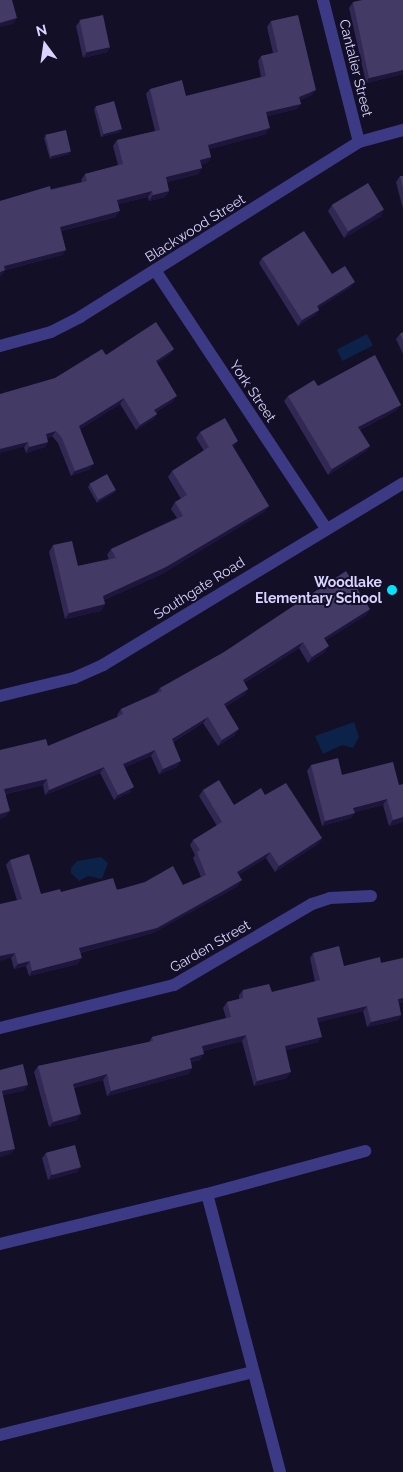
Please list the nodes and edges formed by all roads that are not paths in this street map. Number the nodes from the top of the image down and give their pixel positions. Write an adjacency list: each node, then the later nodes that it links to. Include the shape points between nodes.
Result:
1 (323, 0): 3 (street, Cantalier Street)
2 (403, 130): 3 (street, Blackwood Street)
3 (359, 142): 4 (street, Blackwood Street)
4 (155, 270): 5 (street, Blackwood Street, via 51,332); 7 (street, York Street)
5 (0, 346)
6 (403, 483): 7 (street, Southgate Road)
7 (326, 528): 8 (street, Southgate Road, via 103,665 74,678)
8 (0, 696)
9 (371, 896): 10 (street, Garden Street, via 330,898 312,904 174,985)
10 (0, 1028)
11 (366, 1151): 12 (street)
12 (207, 1194): 13 (street); 14 (street)
13 (0, 1244)
14 (253, 1372): 15 (street); 16 (street)
15 (0, 1435)
16 (280, 1472)

